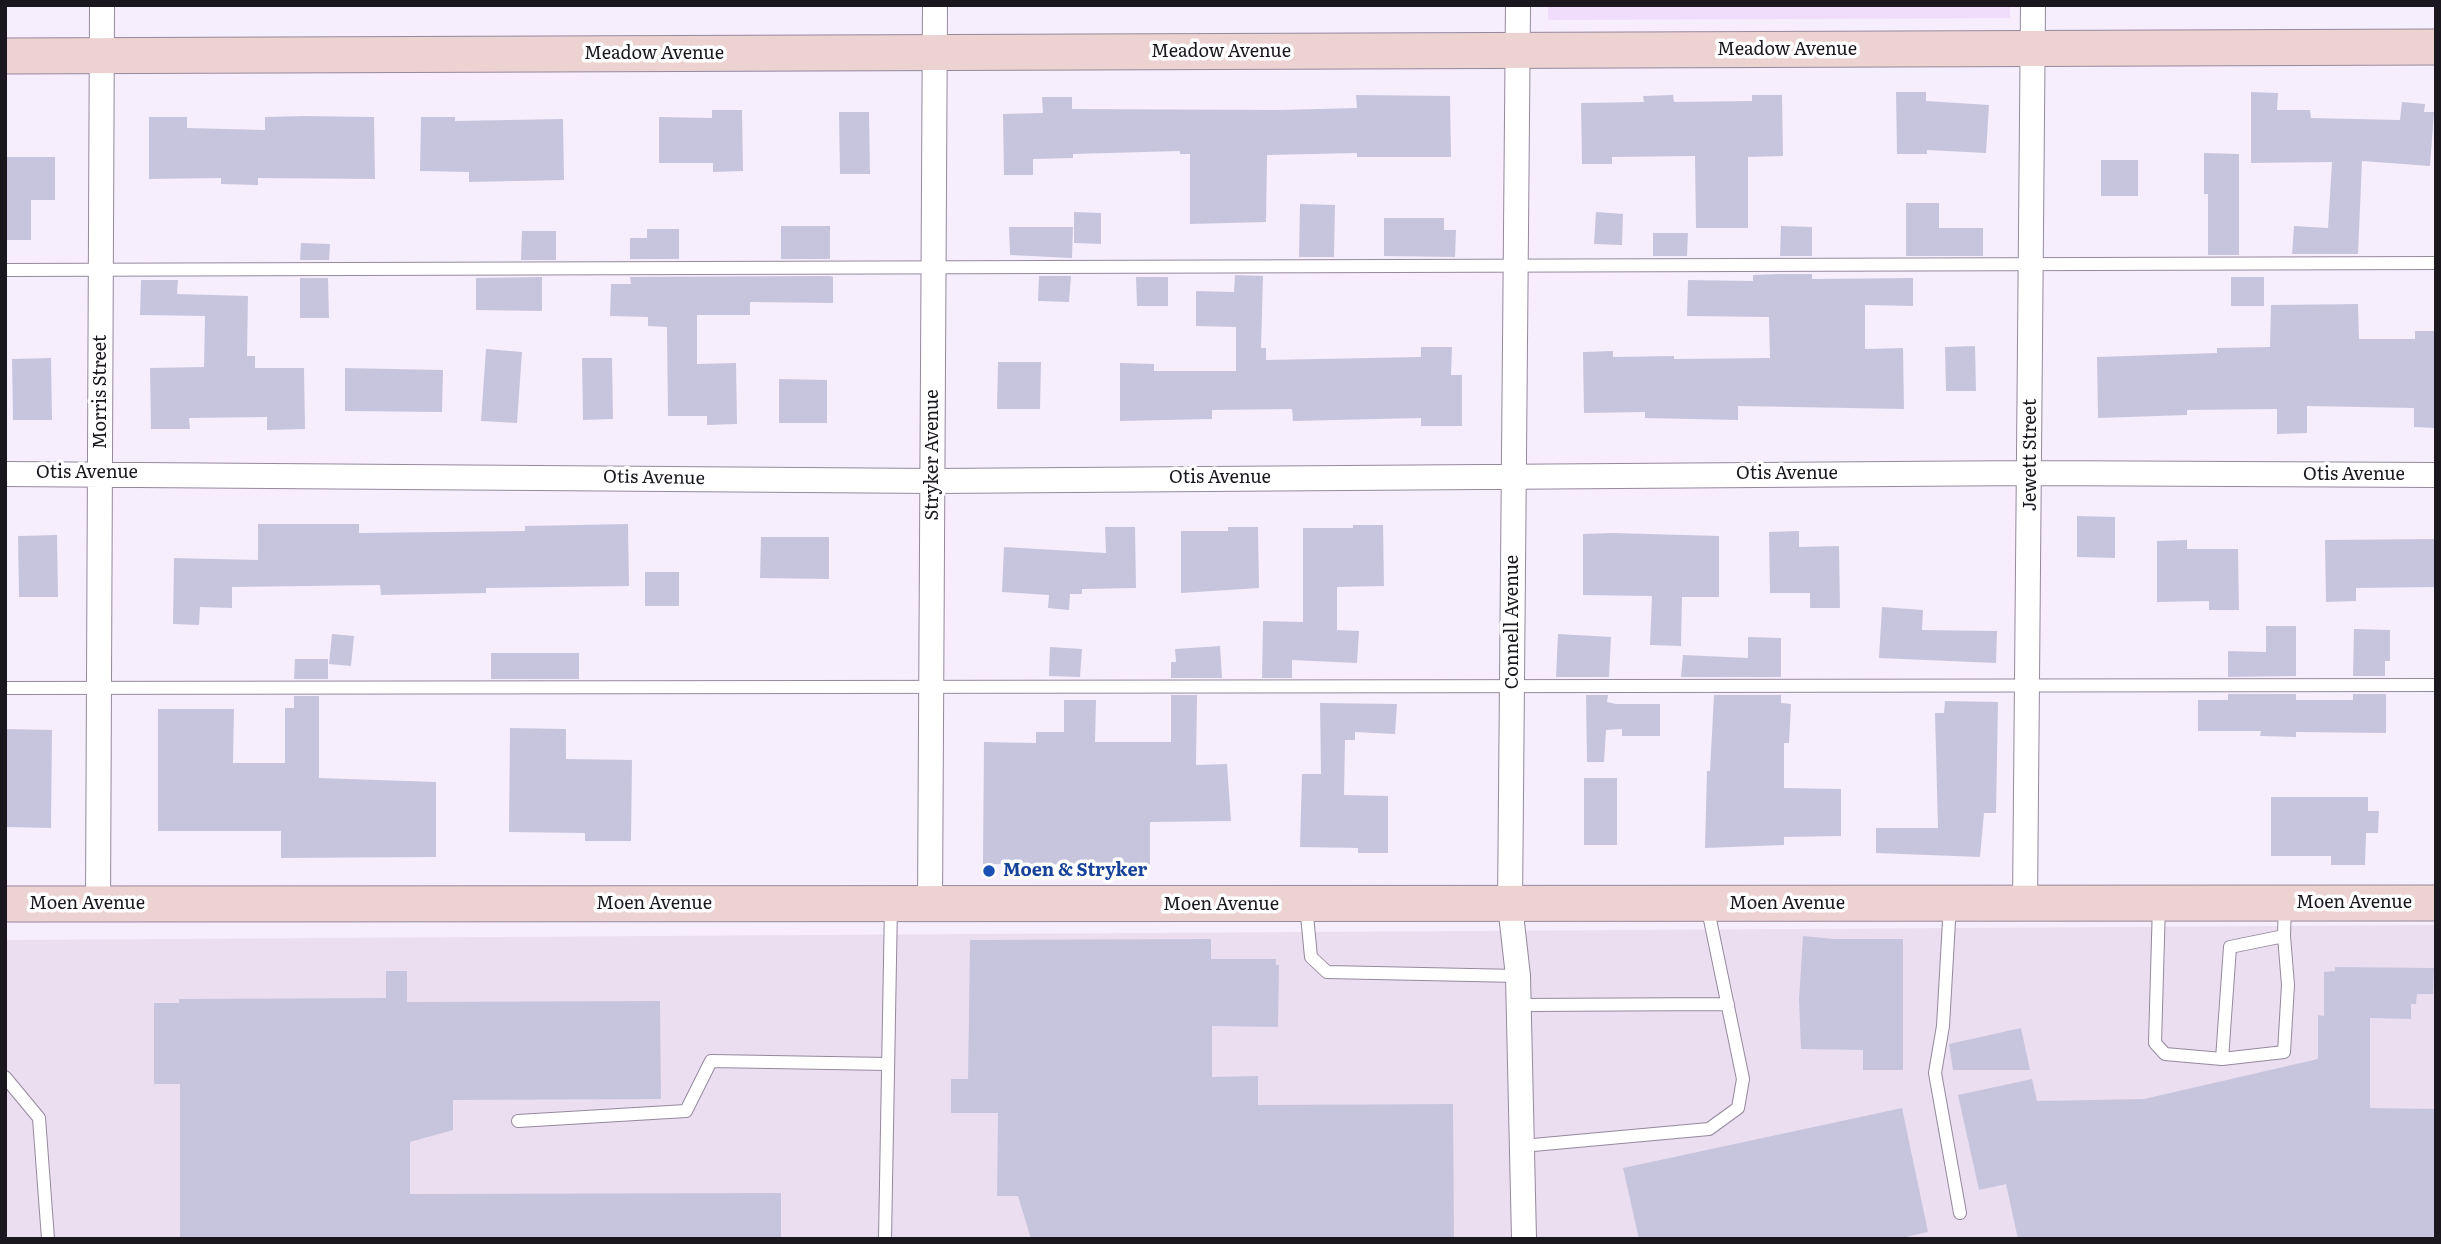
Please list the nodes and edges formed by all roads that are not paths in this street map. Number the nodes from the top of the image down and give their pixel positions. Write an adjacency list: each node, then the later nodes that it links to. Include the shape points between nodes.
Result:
1 (102, 5): 9 (street, Morris Street)
2 (936, 5): 8 (street, Stryker Avenue)
3 (1518, 5): 7 (street, Connell Avenue)
4 (2033, 5): 6 (street, Jewett Street)
5 (2436, 47): 6 (street, Meadow Avenue)
6 (2032, 50): 7 (street, Meadow Avenue); 12 (street, Jewett Street)
7 (1517, 51): 8 (street, Meadow Avenue); 13 (street, Connell Avenue)
8 (936, 53): 9 (street, Meadow Avenue); 14 (street, Stryker Avenue)
9 (101, 56): 10 (street, Meadow Avenue); 16 (street, Morris Street)
10 (5, 57)
11 (2436, 263): 12 (lane)
12 (2032, 264): 13 (lane); 18 (street, Jewett Street)
13 (1516, 265): 14 (lane); 21 (street, Connell Avenue)
14 (933, 267): 16 (lane); 22 (street, Stryker Avenue)
15 (5, 270): 16 (lane)
16 (101, 270): 17 (street, Morris Street)
17 (100, 473): 19 (street, Otis Avenue); 22 (street, Otis Avenue); 25 (street, Morris Street)
18 (2031, 473): 20 (street, Otis Avenue); 21 (street, Otis Avenue); 23 (street, Jewett Street)
19 (5, 474)
20 (2436, 475)
21 (1514, 476): 22 (street, Otis Avenue); 28 (street, Connell Avenue)
22 (933, 481): 26 (street, Stryker Avenue)
23 (2029, 683): 24 (lane); 28 (lane); 34 (street, Jewett Street)
24 (2436, 685)
25 (100, 686): 26 (lane); 27 (lane); 31 (street, Morris Street)
26 (932, 686): 28 (lane); 37 (street, Stryker Avenue)
27 (5, 688)
28 (1513, 688): 39 (street, Connell Avenue)
29 (2436, 903): 40 (street, Moen Avenue)
30 (5, 904): 31 (street, Moen Avenue)
31 (98, 904): 36 (street, Moen Avenue)
32 (1707, 904): 33 (street, Moen Avenue); 39 (street, Moen Avenue); 42 (lane)
33 (1950, 904): 34 (street, Moen Avenue); 49 (lane, via 1943,1026 1935,1073)
34 (2025, 904): 35 (street, Moen Avenue)
35 (2159, 904): 40 (street, Moen Avenue); 44 (lane, via 2154,1043 2165,1054)
36 (891, 905): 37 (street, Moen Avenue); 45 (lane)
37 (930, 905): 38 (street, Moen Avenue)
38 (1306, 905): 39 (street, Moen Avenue); 41 (lane, via 1311,957 1327,972)
39 (1510, 905): 41 (street, Connell Avenue)
40 (2285, 920): 44 (lane, via 2230,947); 44 (lane, via 2284,1052)
41 (1518, 976): 43 (street, Connell Avenue)
42 (1727, 1004): 43 (lane); 48 (lane, via 1743,1079 1738,1108 1709,1129)
43 (1518, 1005): 48 (street, Connell Avenue)
44 (2221, 1059)
45 (888, 1064): 47 (lane, via 711,1062 686,1111); 51 (lane)
46 (5, 1077): 50 (lane, via 39,1118)
47 (518, 1121)
48 (1522, 1146): 52 (street, Connell Avenue)
49 (1960, 1213)
50 (48, 1239)
51 (885, 1239)
52 (1524, 1239)

